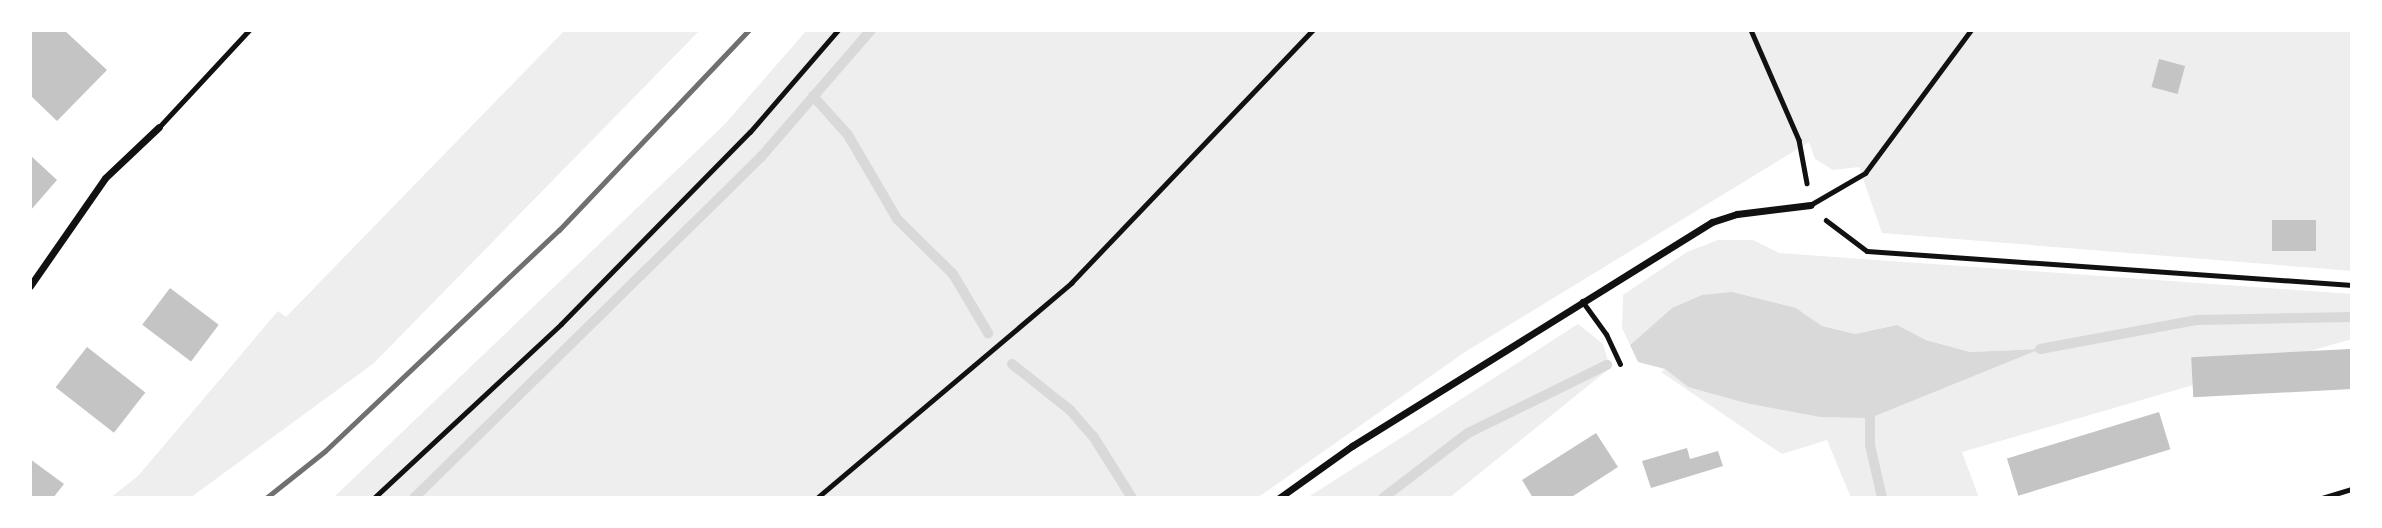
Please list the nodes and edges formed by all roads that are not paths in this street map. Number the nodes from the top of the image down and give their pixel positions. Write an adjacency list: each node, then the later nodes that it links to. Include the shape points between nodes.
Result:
1 (249, 30): 3 (lane)
2 (1971, 30): 4 (lane, via 1865,173)
3 (159, 127): 5 (street, via 105,178)
4 (1810, 205): 6 (street, via 1737,214 1712,222)
5 (30, 286)
6 (1582, 301): 7 (lane, via 1606,334); 9 (street, via 1352,446)
7 (1620, 364)
8 (2352, 489): 10 (lane)
9 (1279, 498)
10 (2322, 498)

